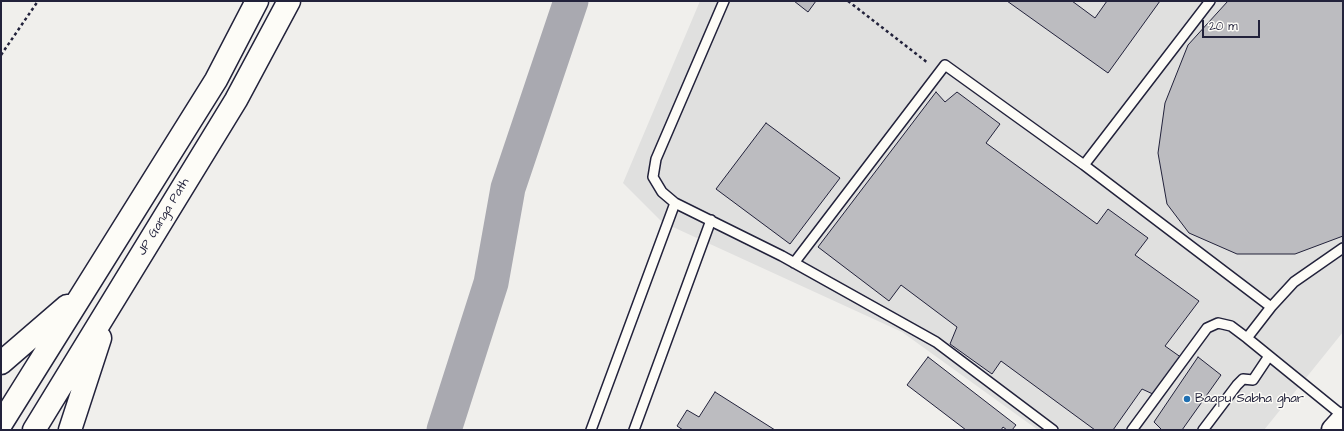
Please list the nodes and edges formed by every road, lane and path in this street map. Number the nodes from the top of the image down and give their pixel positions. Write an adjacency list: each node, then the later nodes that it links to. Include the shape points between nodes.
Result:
1 (38, 1): 7 (path)
2 (257, 1): 14 (main road, via 216,80)
3 (289, 1): 15 (main road, JP Ganga Path, via 236,100)
4 (724, 1): 10 (lane, via 656,159 653,177 662,192)
5 (848, 1): 8 (path)
6 (1210, 1): 9 (lane)
7 (1, 54)
8 (940, 72): 9 (lane, via 945,65); 13 (lane)
9 (1084, 165): 16 (lane)
10 (675, 203): 11 (lane); 24 (lane)
11 (712, 220): 13 (lane); 25 (lane)
12 (1343, 248): 16 (lane, via 1294,282)
13 (794, 263): 26 (lane, via 936,342)
14 (83, 292): 19 (main road); 21 (main road)
15 (111, 304): 22 (main road, JP Ganga Path); 23 (main road)
16 (1271, 307): 17 (lane)
17 (1247, 338): 18 (lane); 27 (lane, via 1231,326 1218,323 1207,328)
18 (1269, 356): 20 (lane); 28 (lane, via 1253,380 1243,379 1237,384)
19 (1, 363)
20 (1343, 418): 29 (main road)
21 (1, 424)
22 (34, 430)
23 (70, 430)
24 (591, 430)
25 (634, 430)
26 (1053, 430)
27 (1132, 430)
28 (1203, 430)
29 (1332, 430)

